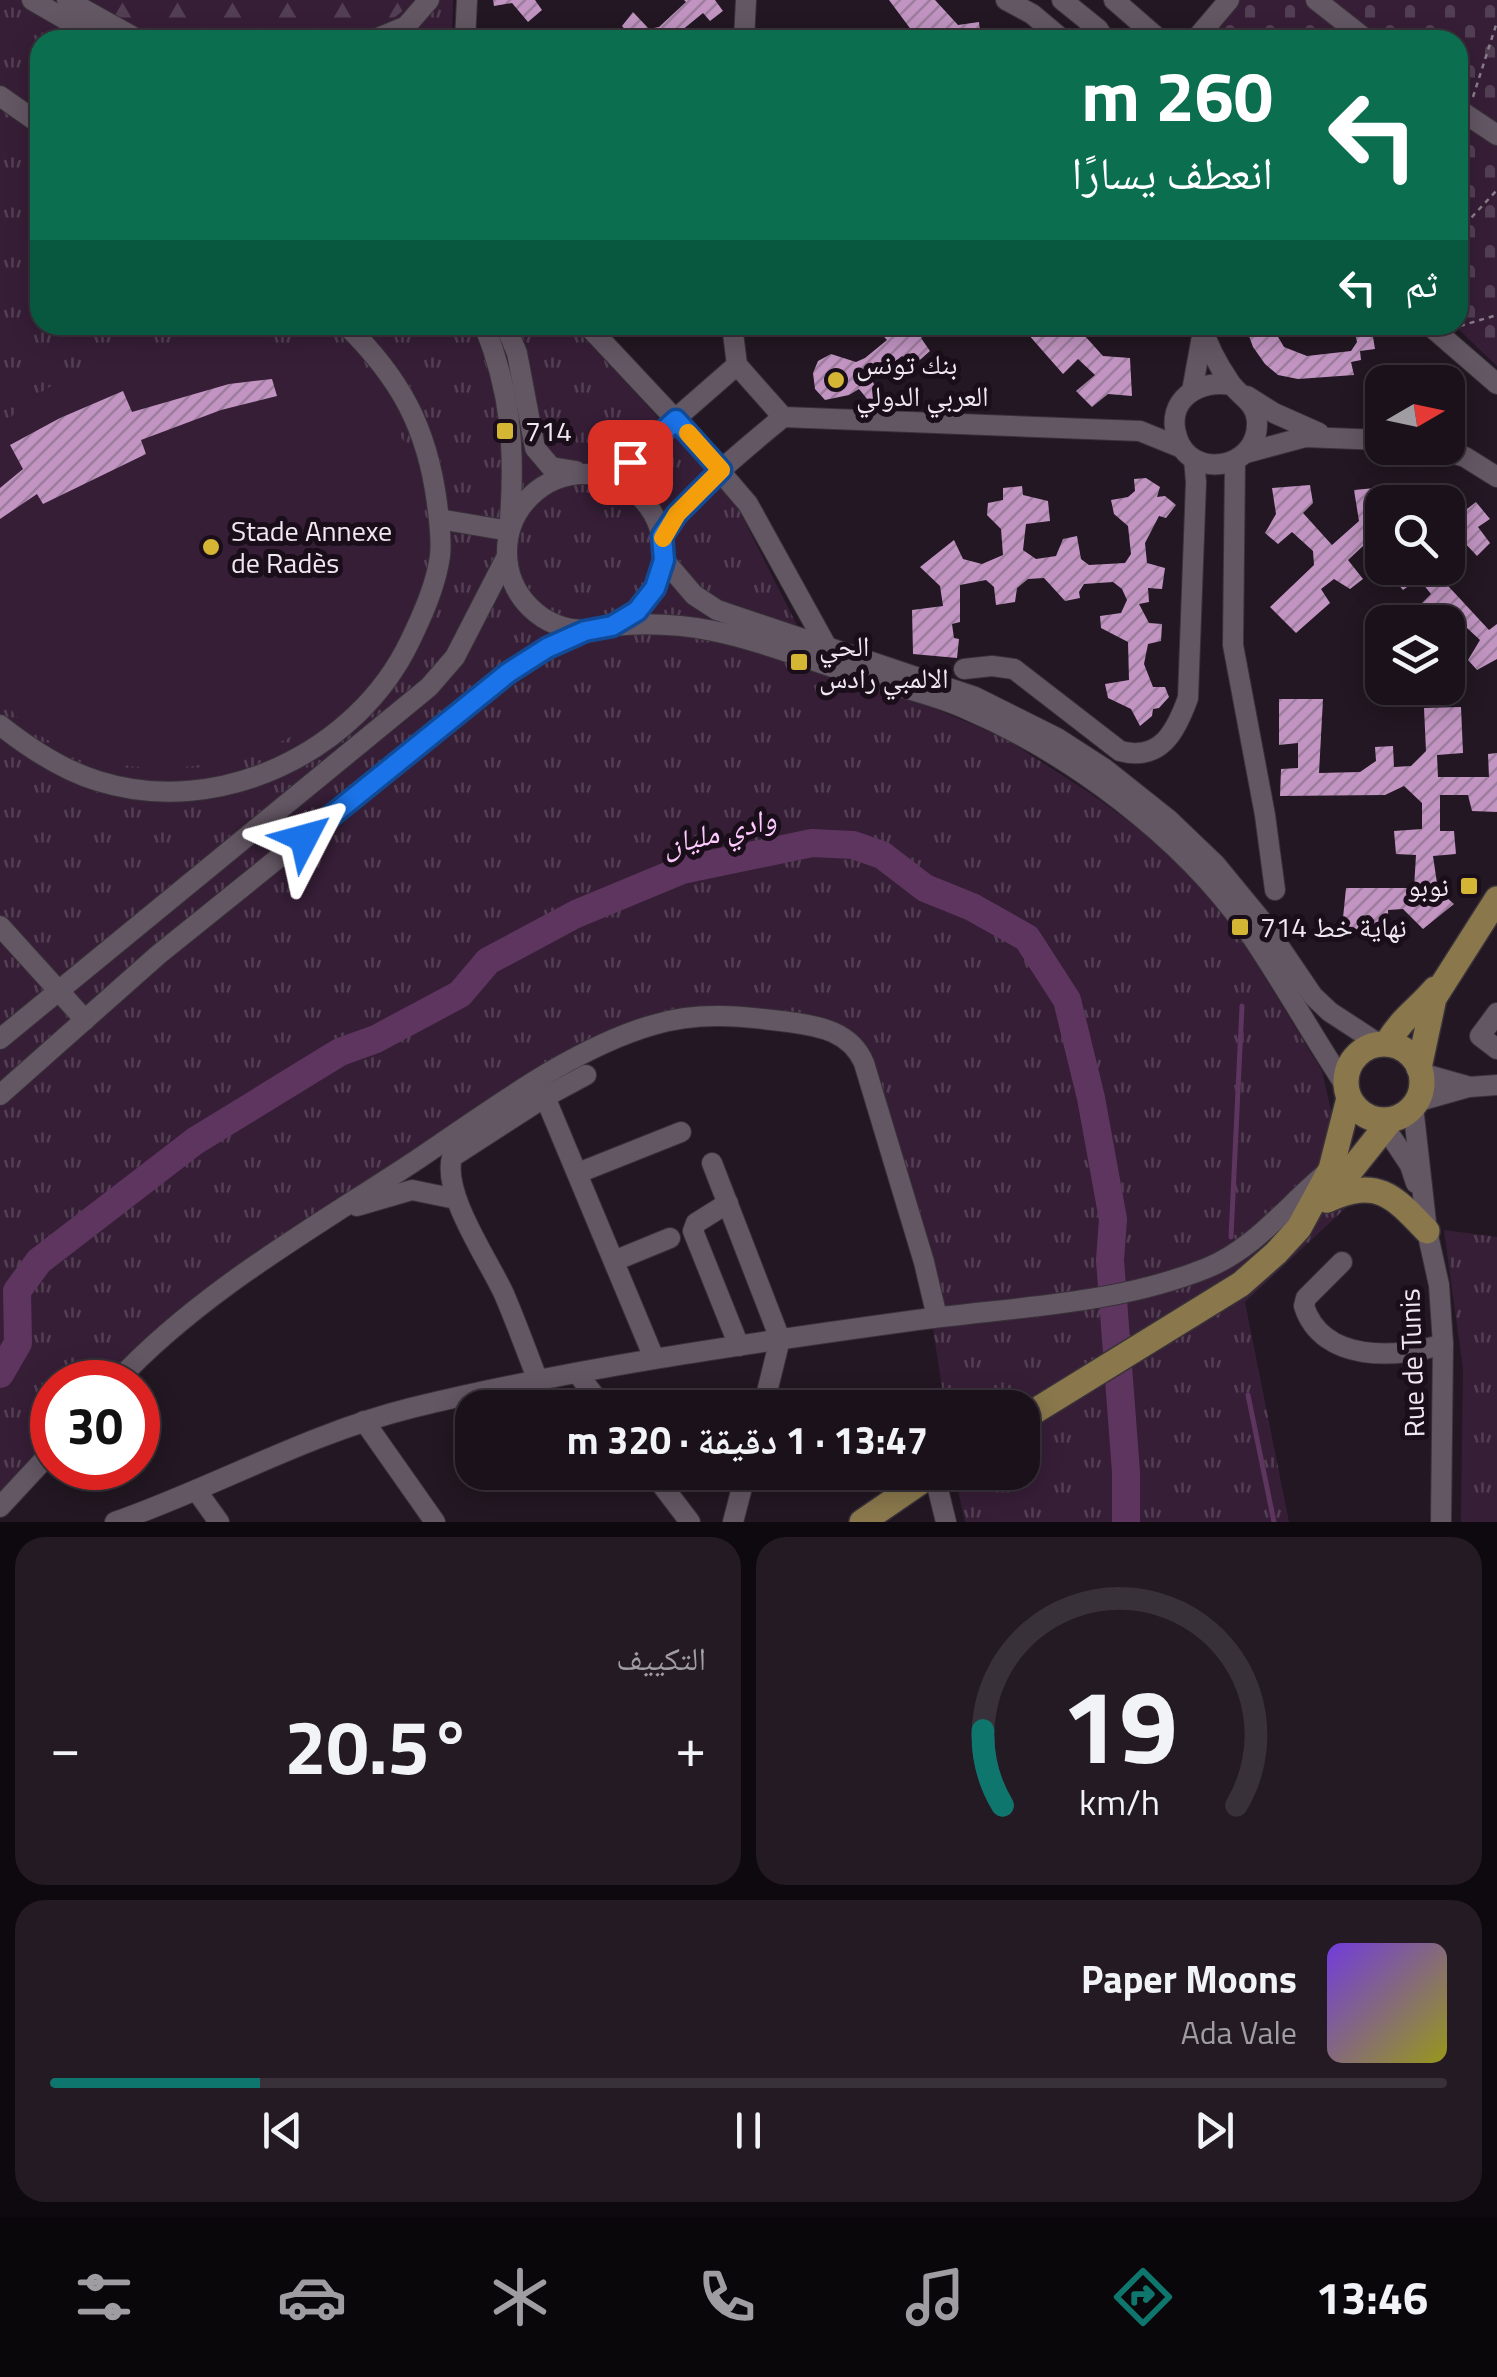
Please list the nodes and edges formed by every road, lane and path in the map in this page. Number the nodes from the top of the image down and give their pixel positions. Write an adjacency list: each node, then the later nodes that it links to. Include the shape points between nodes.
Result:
1 (32, 0): 12 (street)
2 (68, 0): 13 (street)
3 (429, 0): 14 (street)
4 (467, 0): 15 (street)
5 (746, 0): 16 (street)
6 (1006, 0): 17 (street)
7 (1062, 0): 18 (street)
8 (1114, 0): 19 (street)
9 (1229, 0): 20 (street)
10 (1316, 0): 21 (street)
11 (1497, 22): 23 (path)
12 (84, 30)
13 (121, 30)
14 (402, 30)
15 (466, 30)
16 (744, 30)
17 (1051, 30)
18 (1099, 30)
19 (1148, 30)
20 (1204, 30)
21 (1354, 30)
22 (0, 96): 25 (street)
23 (1468, 97)
24 (1468, 116): 26 (street)
25 (30, 117)
26 (1497, 136)
27 (1497, 190): 28 (path)
28 (1468, 221)
29 (1497, 315): 30 (path)
30 (1468, 321)
31 (356, 335): 56 (street, via 412,408)
32 (488, 335): 57 (street, via 511,420)
33 (509, 335): 53 (street, via 539,456 550,467)
34 (595, 335): 45 (street)
35 (734, 335): 39 (street)
36 (1201, 335): 42 (street)
37 (1206, 335): 41 (street)
38 (1440, 335): 40 (street)
39 (738, 365): 44 (street); 45 (street)
40 (1497, 384)
41 (1238, 390): 42 (street, via 1215,382); 47 (street, via 1288,421); 50 (street, via 1254,408 1257,424)
42 (1192, 391): 43 (street)
43 (1177, 409): 46 (street); 49 (street, via 1174,425)
44 (783, 417): 46 (street); 52 (street)
45 (676, 420): 52 (street); 54 (street)
46 (1140, 431): 49 (street)
47 (1335, 438): 48 (street); 50 (street, via 1290,439)
48 (1365, 439)
49 (1188, 453): 50 (street, via 1216,466); 64 (street, via 1196,482 1188,698 1162,744 1136,755 1120,750 1014,670)
50 (1240, 457): 66 (street, via 1233,645)
51 (1465, 457): 55 (street)
52 (721, 470): 58 (street); 63 (street, via 748,504)
53 (583, 472): 54 (street); 57 (street, via 537,489)
54 (610, 476): 58 (street, via 634,489)
55 (1497, 477)
56 (439, 519): 57 (street); 65 (street, via 433,583 402,658 376,698 318,748 279,770 150,791 66,768)
57 (510, 530): 59 (street)
58 (662, 536): 60 (street)
59 (506, 556): 62 (street, via 523,600 540,617); 70 (street, via 456,657 429,687)
60 (664, 560): 61 (street, via 655,588 637,611); 63 (street, via 717,610)
61 (612, 626): 62 (street); 80 (street, via 672,623 736,634 962,707 1057,758 1128,808 1204,879 1247,930)
62 (585, 631): 72 (street, via 508,673)
63 (827, 647): 74 (street, via 994,706 1105,769 1216,866 1313,996)
64 (964, 669)
65 (0, 725)
66 (1275, 890)
67 (1497, 899): 69 (main road)
68 (0, 926): 70 (street)
69 (1445, 977): 74 (main road); 76 (main road, via 1434,998)
70 (58, 991): 72 (street); 73 (street)
71 (1497, 1013): 75 (street)
72 (84, 1020): 81 (street)
73 (0, 1038)
74 (1382, 1043): 76 (main road, via 1406,1051); 80 (main road, via 1358,1053 1346,1074)
75 (1489, 1043)
76 (1420, 1070): 79 (street); 83 (main road, via 1422,1083)
77 (586, 1075): 82 (street)
78 (1497, 1085): 79 (street)
79 (1469, 1087): 83 (street)
80 (1347, 1092): 83 (main road, via 1362,1114); 86 (main road)
81 (0, 1095)
82 (545, 1097): 87 (street); 88 (street, via 452,1157)
83 (1397, 1115): 89 (main road); 91 (street, Rue de Tunis); 91 (street)
84 (681, 1132): 87 (street)
85 (712, 1163): 90 (street)
86 (1331, 1169): 93 (main road); 98 (street, via 1269,1228 1192,1272 1041,1307)
87 (578, 1173): 96 (street)
88 (456, 1199): 92 (street, via 412,1190); 105 (street)
89 (1327, 1200): 93 (main road); 94 (main road, via 1349,1190 1378,1191)
90 (728, 1203): 99 (street); 101 (street, via 692,1232)
91 (1424, 1204): 94 (street, Rue de Tunis)
92 (345, 1207): 98 (street, via 517,1094 628,1034 706,1015 799,1023 847,1038 859,1051); 103 (street, via 186,1316)
93 (1299, 1228): 108 (main road, via 1241,1284)
94 (1427, 1231): 100 (street, Rue de Tunis)
95 (670, 1238): 96 (street)
96 (614, 1261): 102 (street)
97 (1342, 1262): 100 (street, via 1306,1298 1306,1314 1325,1338 1394,1353)
98 (937, 1317): 99 (street)
99 (780, 1339): 101 (street); 107 (street)
100 (1443, 1344): 125 (street, Rue de Tunis)
101 (739, 1346): 102 (street)
102 (654, 1358): 104 (street)
103 (139, 1360)
104 (577, 1373): 105 (street); 106 (street)
105 (538, 1381): 109 (street)
106 (590, 1390)
107 (767, 1390)
108 (1040, 1407)
109 (364, 1422): 111 (street); 120 (street)
110 (30, 1474): 116 (street)
111 (196, 1490): 117 (street); 119 (street)
112 (666, 1490): 121 (street)
113 (741, 1490): 122 (street)
114 (909, 1490): 123 (main road)
115 (938, 1490): 124 (street)
116 (0, 1507)
117 (146, 1517): 118 (street)
118 (115, 1522)
119 (219, 1522)
120 (435, 1522)
121 (690, 1522)
122 (733, 1522)
123 (862, 1522)
124 (946, 1522)
125 (1441, 1522)

